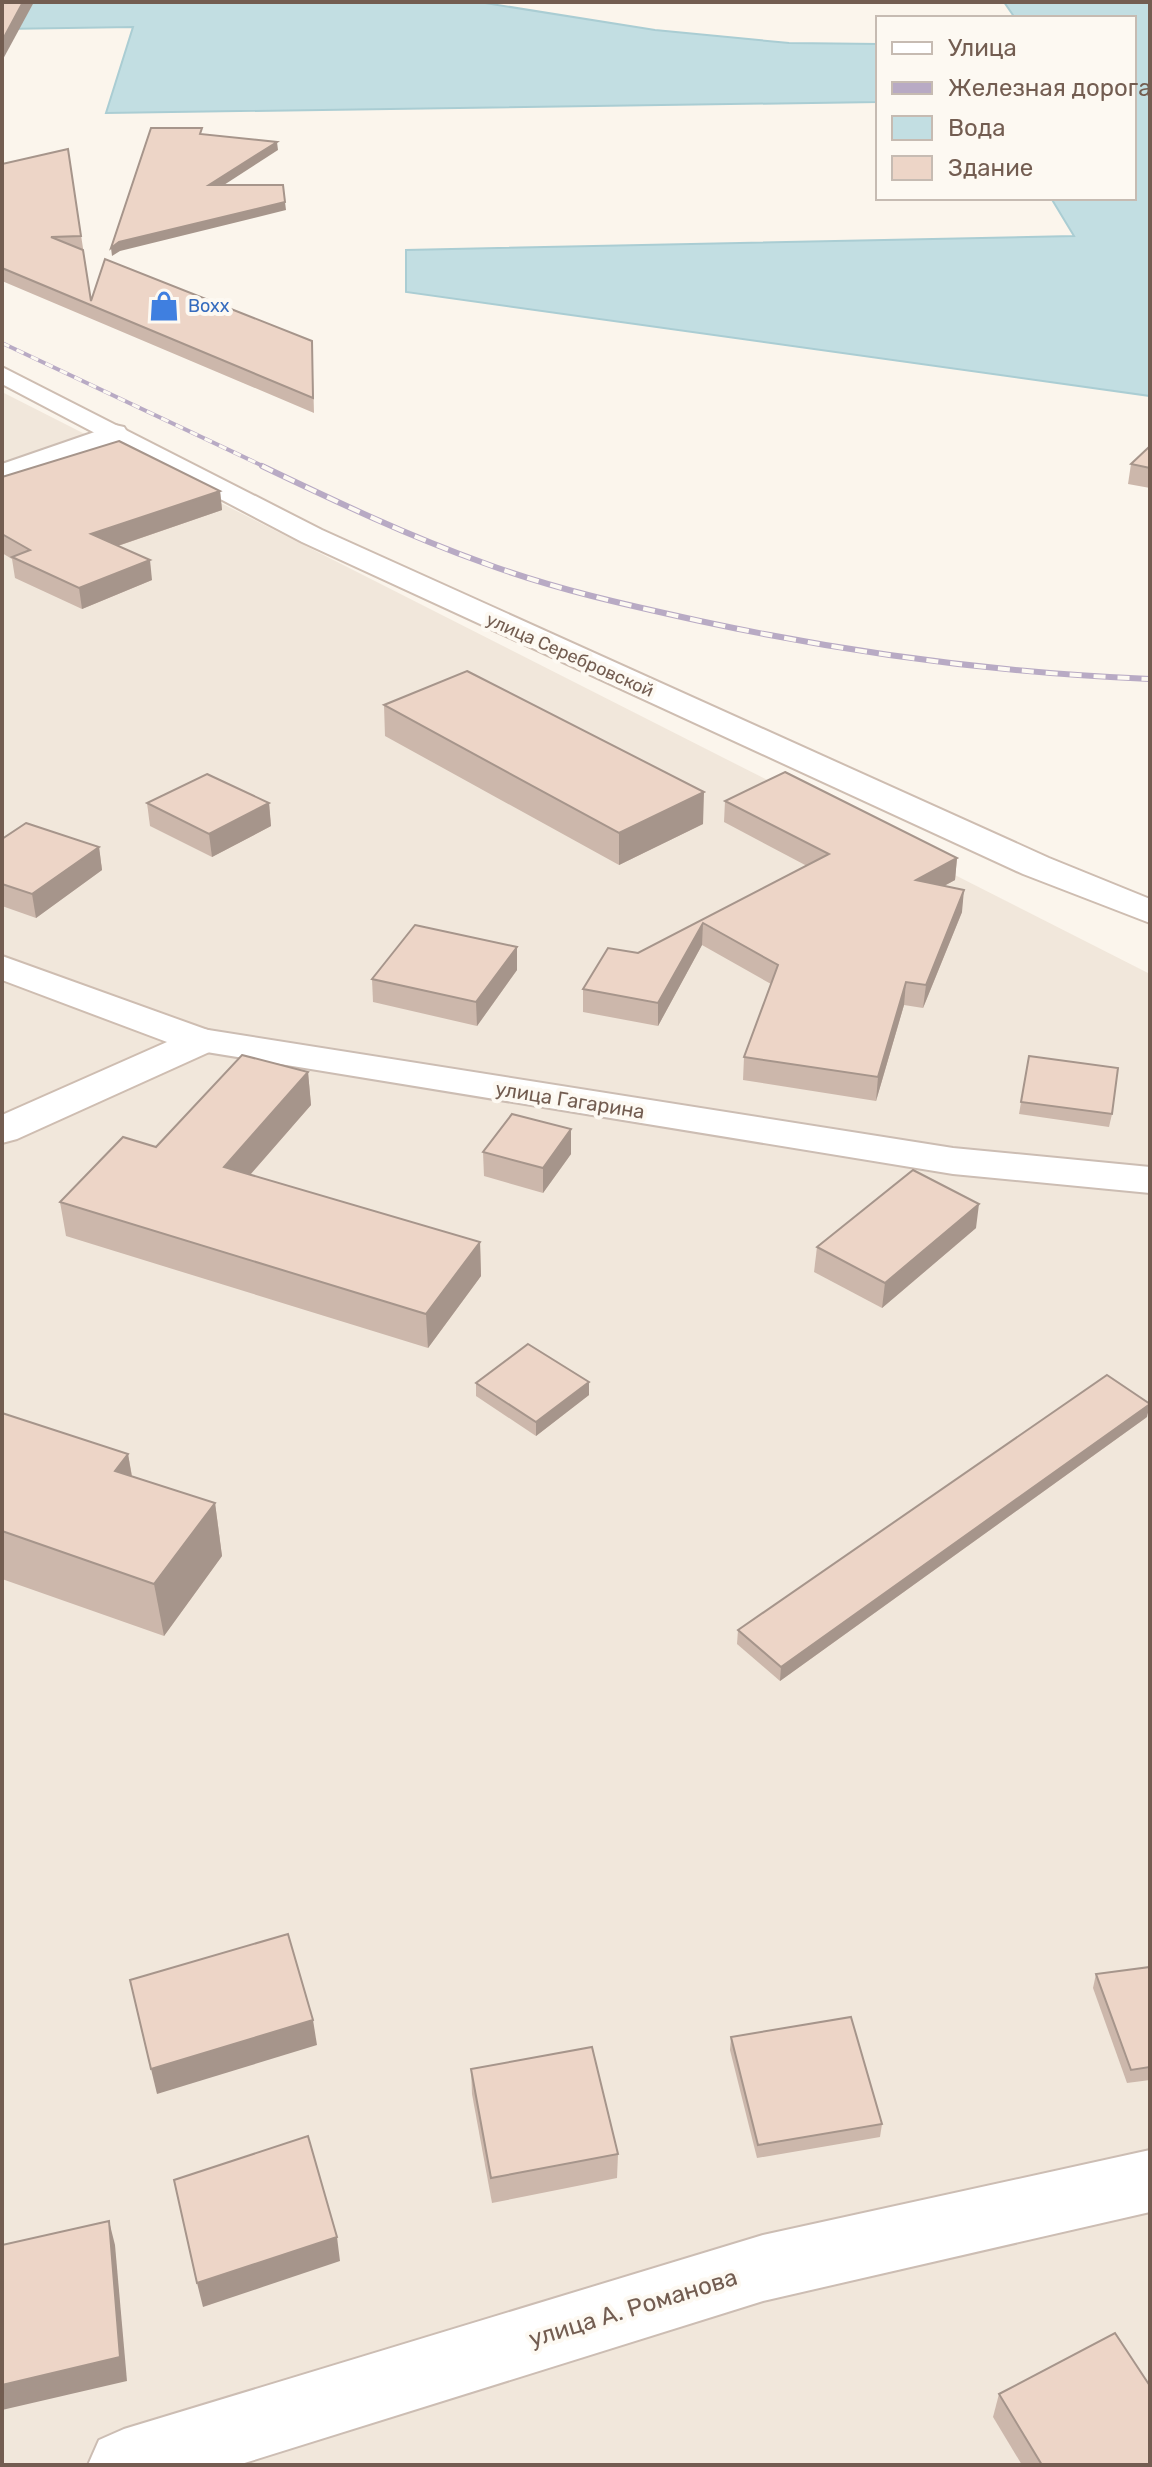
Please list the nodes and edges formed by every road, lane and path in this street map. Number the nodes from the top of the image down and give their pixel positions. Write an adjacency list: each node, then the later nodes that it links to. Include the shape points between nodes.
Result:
1 (2, 374): 2 (street, улица Серебровской)
2 (115, 433): 3 (street); 4 (street, улица Серебровской, via 420,586 1036,866)
3 (2, 473)
4 (1150, 912)
5 (2, 967): 6 (street, улица Гагарина)
6 (202, 1041): 7 (street); 8 (street, улица Гагарина, via 953,1161)
7 (2, 1130)
8 (1150, 1180)
9 (1150, 2181): 10 (street, улица А. Романова, via 763,2268)
10 (124, 2465)

